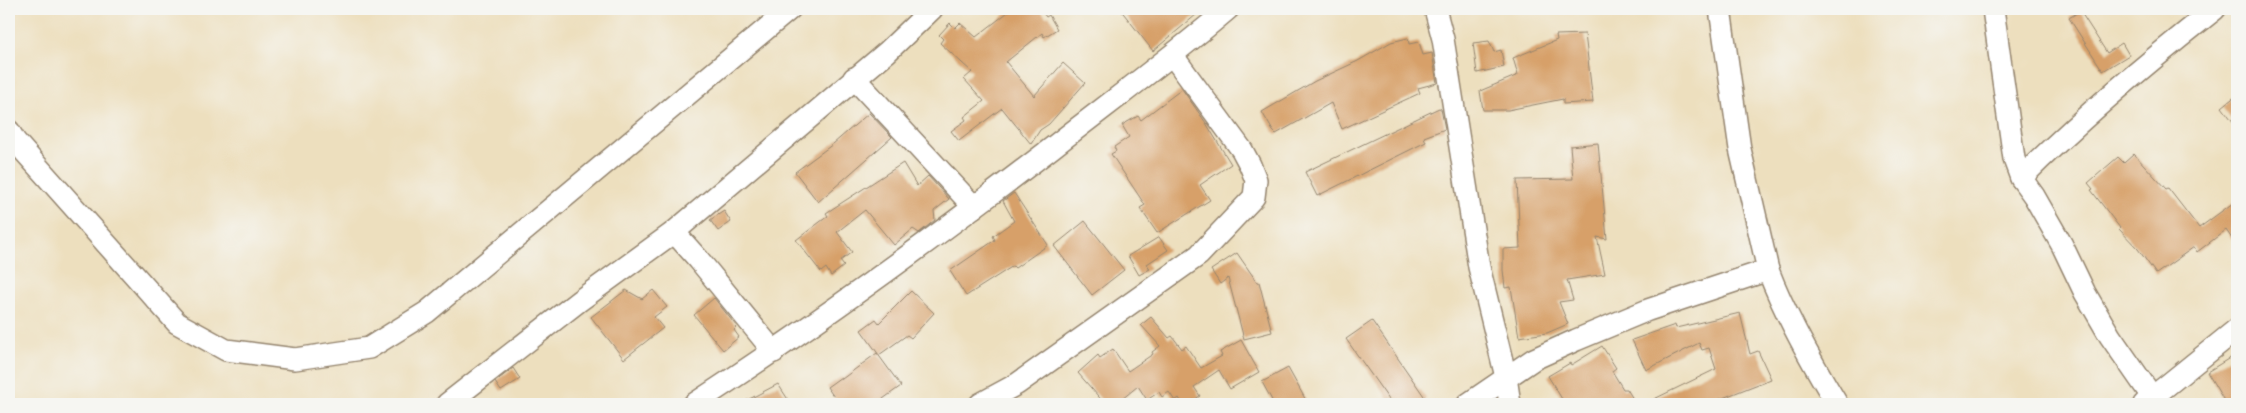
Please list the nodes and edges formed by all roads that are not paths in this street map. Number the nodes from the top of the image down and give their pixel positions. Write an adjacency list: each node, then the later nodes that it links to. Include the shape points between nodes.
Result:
1 (790, 9): 10 (street, via 427,312 369,348 295,359 226,350 177,323)
2 (932, 9): 9 (street)
3 (1228, 9): 8 (street)
4 (1435, 9): 17 (street, via 1443,39 1479,267)
5 (1720, 9): 14 (street, via 1740,148)
6 (1993, 9): 11 (street, via 2014,159)
7 (2215, 9): 11 (street, via 2141,67)
8 (1174, 56): 12 (street); 21 (street, via 1250,164 1256,180 1254,197 1199,255 1017,384)
9 (854, 78): 12 (street); 13 (street)
10 (9, 131)
11 (2021, 178): 18 (street)
12 (974, 207): 16 (street)
13 (674, 232): 16 (street); 19 (street)
14 (1768, 270): 17 (street, via 1648,310 1534,359); 24 (street, via 1798,336)
15 (2237, 329): 18 (street)
16 (774, 352): 20 (street)
17 (1506, 377): 22 (street); 23 (street)
18 (2148, 401)
19 (447, 404)
20 (694, 404)
21 (980, 404)
22 (1468, 404)
23 (1510, 404)
24 (1837, 404)

